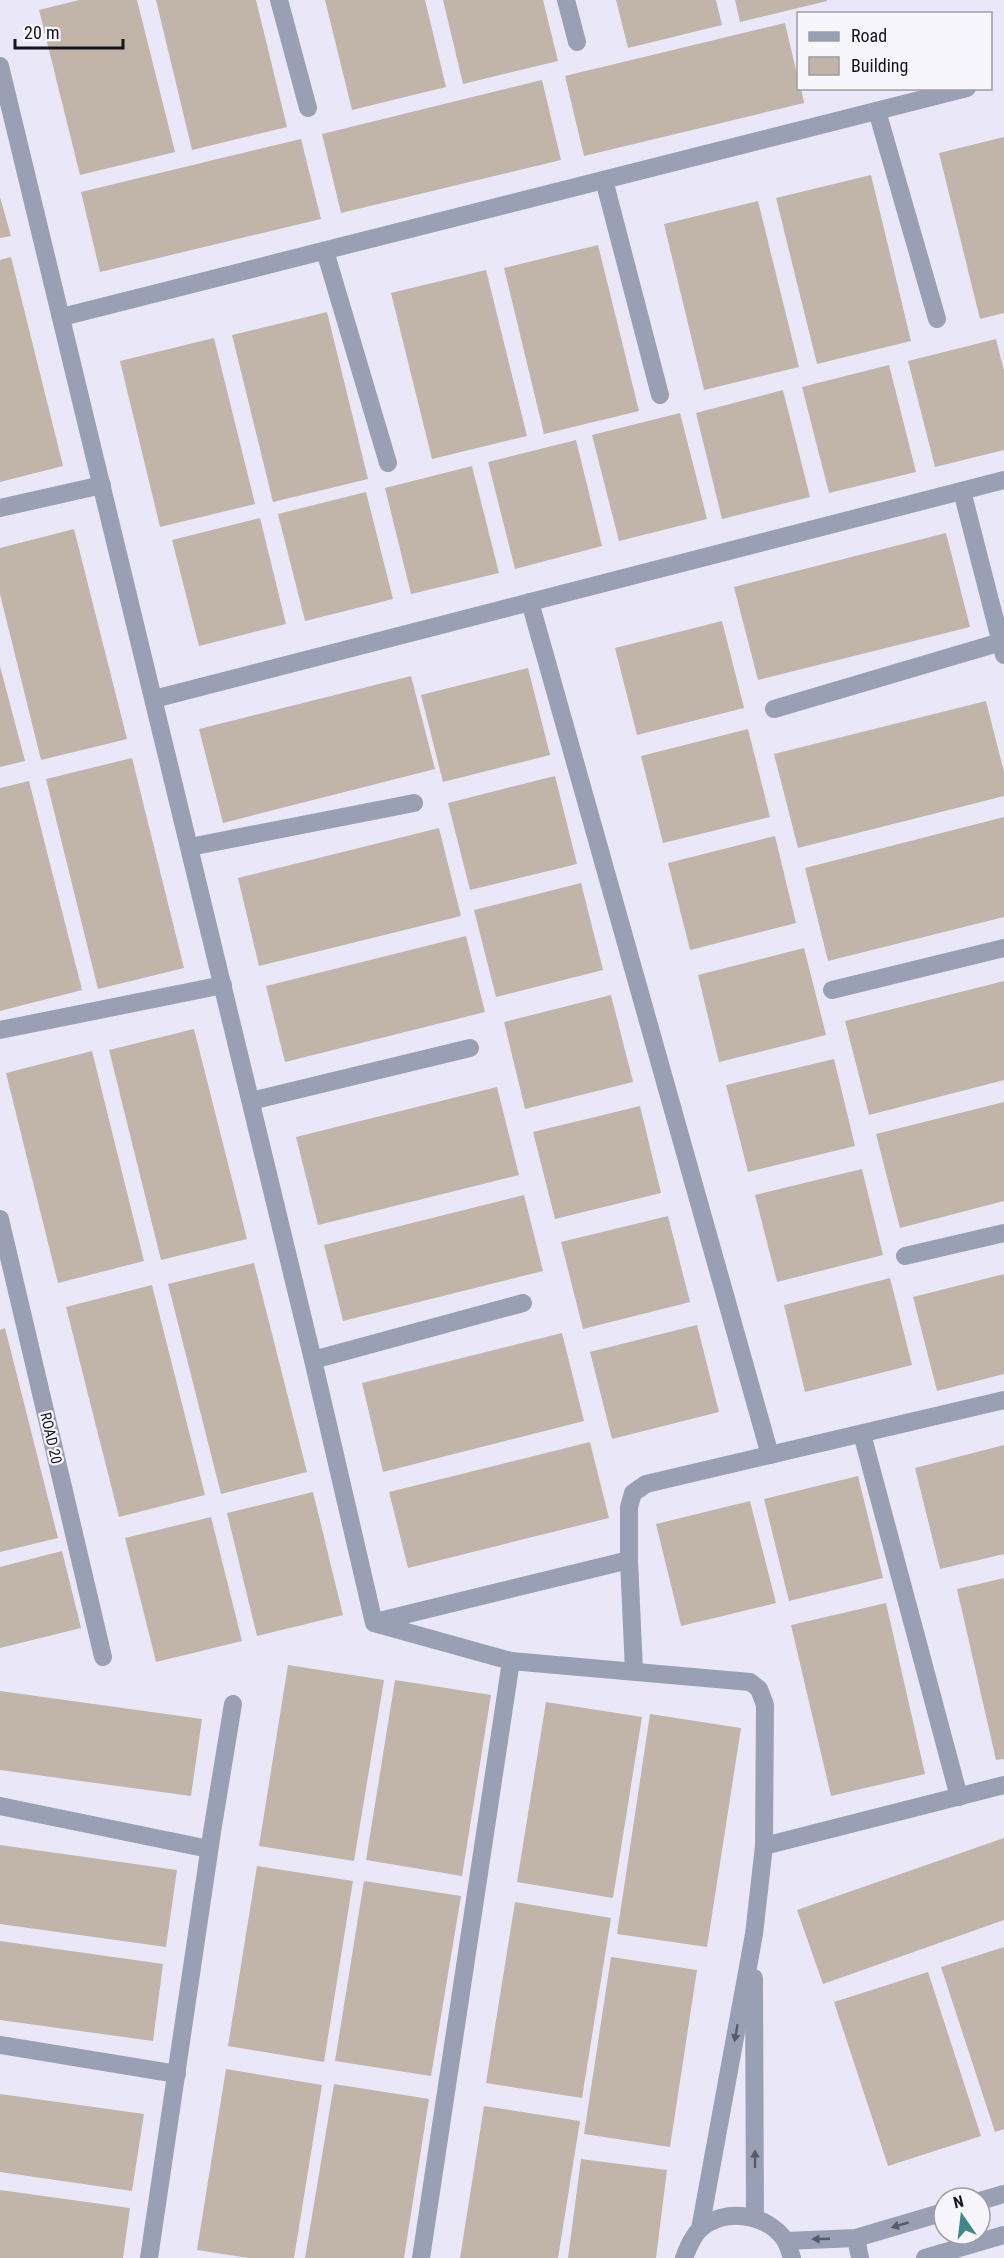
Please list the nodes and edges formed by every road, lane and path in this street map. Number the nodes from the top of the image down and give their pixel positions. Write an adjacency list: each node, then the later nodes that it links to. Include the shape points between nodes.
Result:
1 (279, 0): 6 (street)
2 (566, 0): 3 (street)
3 (577, 42)
4 (0, 66): 10 (street)
5 (959, 90): 7 (street)
6 (308, 108)
7 (878, 111): 8 (street); 11 (street)
8 (604, 180): 9 (street); 12 (street)
9 (326, 251): 10 (street); 13 (street)
10 (62, 317): 15 (street)
11 (937, 319)
12 (660, 395)
13 (388, 463)
14 (1004, 480): 16 (street)
15 (102, 485): 17 (street); 20 (street)
16 (962, 491): 18 (street); 19 (street)
17 (0, 508)
18 (530, 602): 20 (street); 37 (street)
19 (1002, 649): 21 (street)
20 (154, 699): 23 (street)
21 (774, 709)
22 (414, 802): 23 (street)
23 (190, 847): 25 (street)
24 (1004, 948): 26 (street)
25 (223, 986): 27 (street); 29 (street)
26 (832, 990)
27 (0, 1030)
28 (470, 1048): 29 (street)
29 (251, 1101): 34 (street)
30 (0, 1219): 40 (street, ROAD 20)
31 (1004, 1233): 32 (street)
32 (905, 1256)
33 (523, 1303): 34 (street)
34 (314, 1360): 39 (street)
35 (1004, 1401): 36 (street)
36 (862, 1434): 37 (street); 45 (street)
37 (770, 1455): 38 (street, via 646,1484 633,1493 629,1507)
38 (629, 1560): 39 (street); 42 (street)
39 (374, 1623): 41 (street)
40 (103, 1657)
41 (511, 1661): 42 (street); 59 (street)
42 (634, 1671): 47 (street, via 750,1682 759,1689 765,1705)
43 (233, 1704): 48 (street)
44 (1004, 1785): 45 (street)
45 (959, 1797): 47 (street)
46 (0, 1806): 48 (street)
47 (764, 1846): 49 (street)
48 (210, 1849): 51 (street)
49 (754, 1934): 53 (street, one-way to 49); 54 (street, one-way to 54)
50 (0, 2045): 51 (street)
51 (177, 2074): 58 (street)
52 (932, 2216): 56 (street, one-way to 56)
53 (755, 2218): 54 (street, via 736,2215); 57 (street, via 772,2227)
54 (700, 2229): 60 (street)
55 (1004, 2235): 62 (street)
56 (856, 2238): 57 (street, one-way to 57); 61 (street)
57 (789, 2249)
58 (149, 2258)
59 (421, 2258)
60 (684, 2258)
61 (860, 2258)
62 (925, 2258)

